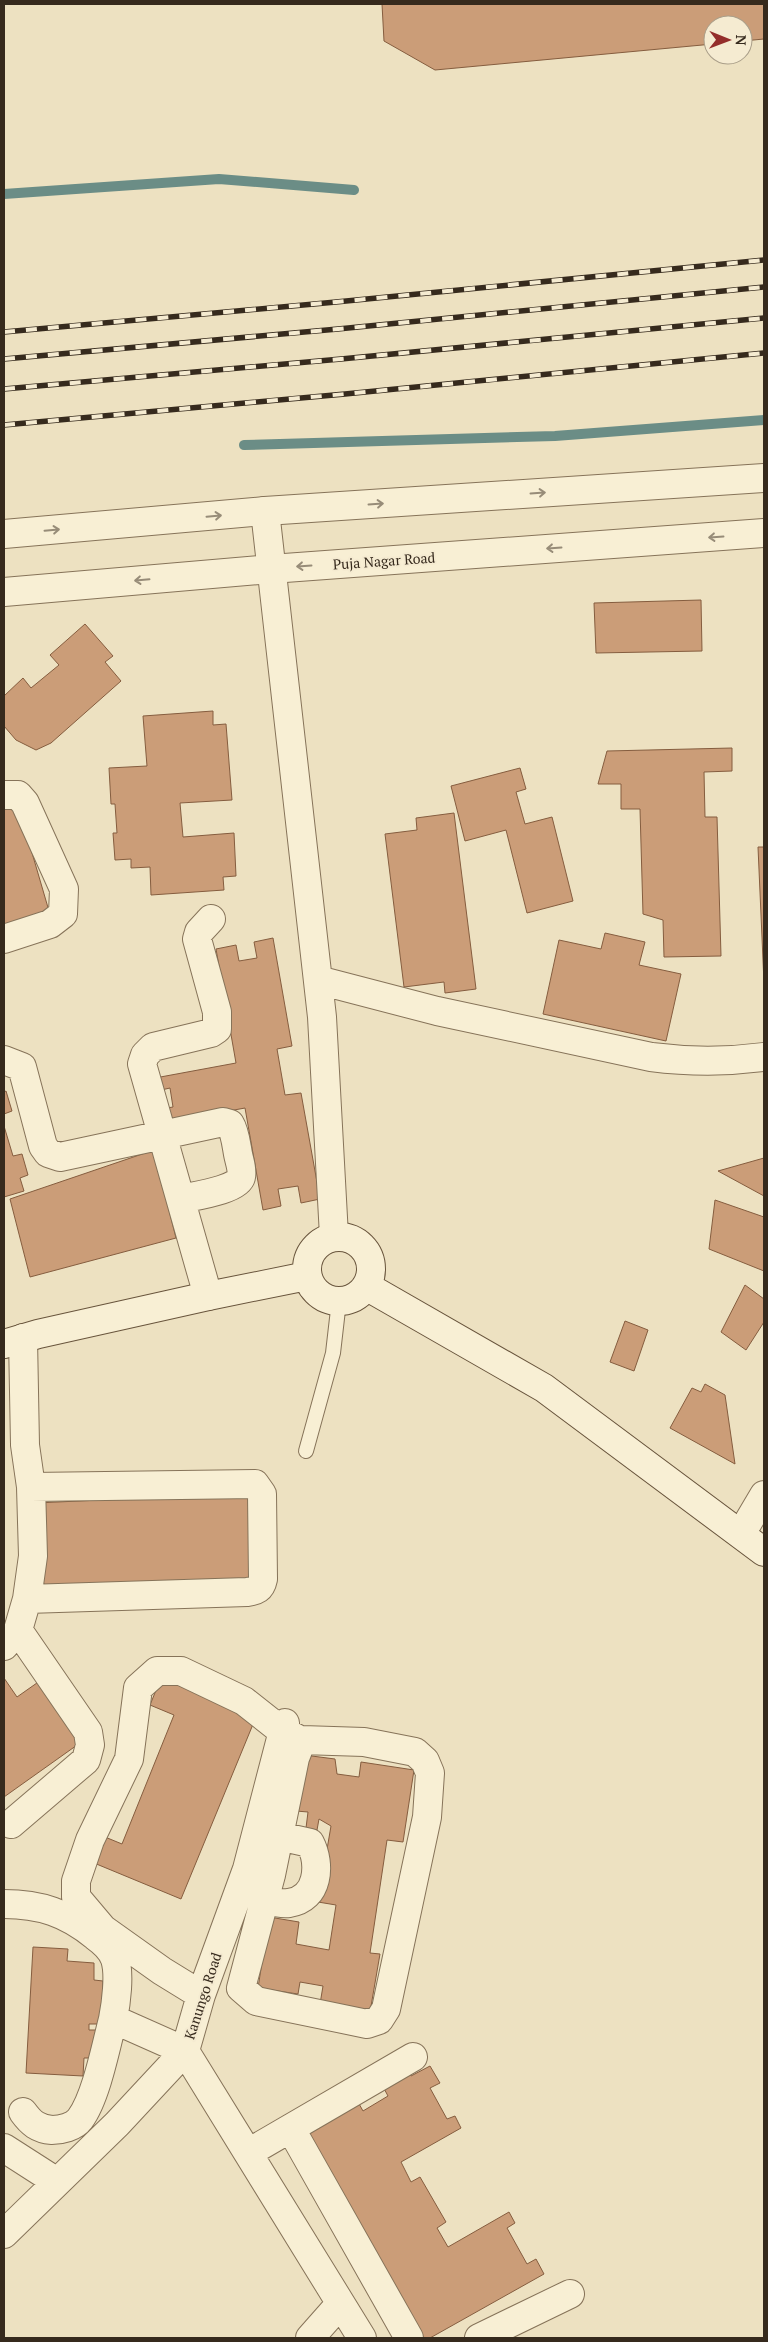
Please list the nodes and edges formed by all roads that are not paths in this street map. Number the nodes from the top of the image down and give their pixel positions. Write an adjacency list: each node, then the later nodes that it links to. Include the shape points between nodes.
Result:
1 (764, 478): 2 (street, one-way to 1)
2 (264, 511): 4 (street, one-way to 2); 5 (street)
3 (764, 533): 5 (street, Puja Nagar Road, one-way to 5)
4 (4, 534)
5 (271, 569): 6 (street, Puja Nagar Road, one-way to 6); 10 (street)
6 (4, 592)
7 (4, 795): 9 (street, via 18,795 25,803 64,889 63,914 50,924)
8 (211, 919): 13 (street, via 199,932 198,939 217,1012 217,1029 153,1047 142,1064)
9 (4, 939)
10 (318, 980): 11 (street, via 437,1011 651,1057 686,1062 731,1062); 15 (street)
11 (764, 1057)
12 (4, 1060): 13 (street, via 22,1067 43,1146 48,1153 60,1157)
13 (163, 1134): 14 (street); 14 (street, via 223,1122 233,1129 241,1177 237,1184)
14 (181, 1199): 18 (street)
15 (334, 1236): 16 (street, via 324,1240 309,1255); 17 (street, via 354,1240 368,1255 371,1265)
16 (307, 1276): 18 (street); 19 (street, via 319,1294)
17 (366, 1286): 19 (street, via 359,1294); 24 (street, via 544,1388)
18 (208, 1296): 20 (street)
19 (339, 1301): 21 (lane, via 333,1353)
20 (14, 1341): 22 (street)
21 (306, 1451)
22 (31, 1487): 26 (street, via 33,1556); 26 (street, via 255,1484 262,1494 263,1580 255,1591 247,1592)
23 (764, 1495): 24 (street)
24 (741, 1534): 25 (street)
25 (764, 1552)
26 (27, 1599): 27 (street)
27 (11, 1638): 29 (street, via 88,1732 90,1745 86,1760)
28 (289, 1731): 30 (street, via 294,1758); 31 (street, Kanungo Road); 31 (street, via 415,1752 425,1761 430,1773 427,1816 386,2009 379,2020 367,2024 256,2001 241,1988); 33 (street, via 244,1701 181,1671 157,1671 138,1688 129,1759 90,1840 76,1881 76,1897 103,1929)
29 (11, 1824)
30 (279, 1836): 31 (street); 31 (street, via 310,1842 317,1865 314,1884 310,1891 291,1902)
31 (261, 1882): 33 (street, Kanungo Road)
32 (4, 1904): 34 (street, via 26,1904 61,1914 78,1922 105,1945 115,1959 118,1996)
33 (201, 1995): 35 (street, Kanungo Road)
34 (113, 2019): 35 (street); 37 (street, via 92,2096 79,2120 62,2130 46,2129 32,2124)
35 (185, 2051): 40 (street); 41 (street, Kanungo Road)
36 (413, 2057): 38 (street)
37 (23, 2112)
38 (291, 2129): 40 (street); 47 (street)
39 (4, 2148): 41 (street)
40 (248, 2153): 44 (street)
41 (57, 2182): 42 (street, Kanungo Road)
42 (4, 2234)
43 (570, 2294): 48 (street)
44 (340, 2304): 45 (street); 46 (street)
45 (310, 2338)
46 (362, 2338)
47 (408, 2338)
48 (479, 2338)

